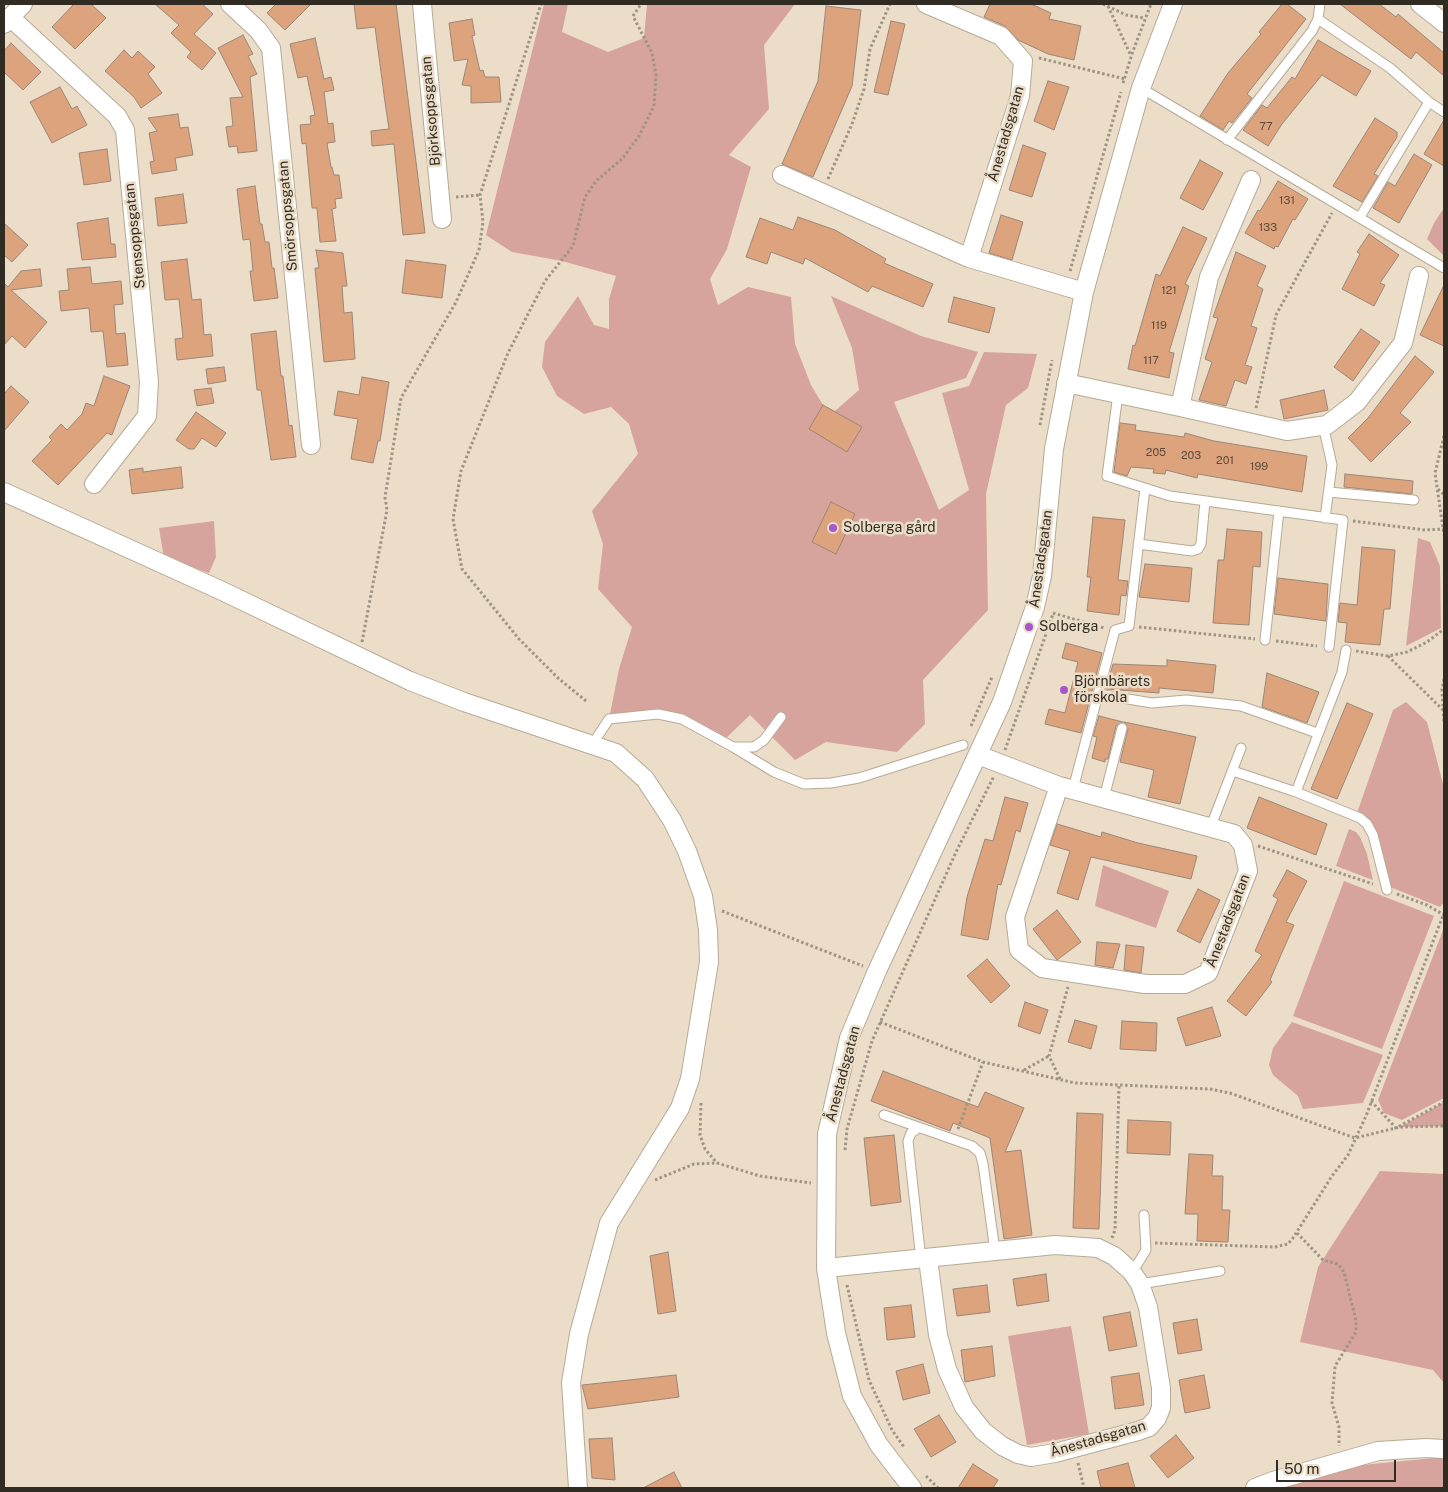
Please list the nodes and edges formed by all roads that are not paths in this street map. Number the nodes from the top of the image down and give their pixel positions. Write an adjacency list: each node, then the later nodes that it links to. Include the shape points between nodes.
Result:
1 (23, 4): 9 (street)
2 (230, 4): 27 (street, Smörsoppsgatan, via 258,30 271,48)
3 (422, 4): 18 (street, Björksoppsgatan)
4 (926, 4): 19 (street, Ånestadsgatan, via 1001,36 1023,61 1020,96)
5 (1174, 4): 11 (street, Ånestadsgatan)
6 (1320, 4): 8 (lane)
7 (1420, 4): 10 (street)
8 (1318, 19): 12 (lane, via 1390,68); 14 (lane)
9 (7, 21): 28 (street, Stensoppsgatan, via 117,116 125,130 149,382 147,416)
10 (1444, 23)
11 (1141, 88): 14 (lane); 22 (street, Ånestadsgatan)
12 (1429, 102): 13 (lane); 17 (lane)
13 (1444, 112)
14 (1227, 140): 17 (lane)
15 (782, 175): 19 (street)
16 (1251, 180): 25 (street, via 1209,277)
17 (1360, 217): 20 (lane)
18 (442, 219)
19 (969, 258): 22 (street)
20 (1444, 268)
21 (1419, 276): 26 (street, via 1403,343 1357,402)
22 (1084, 292): 23 (street, Ånestadsgatan)
23 (1066, 383): 24 (street); 48 (street, Ånestadsgatan, via 1054,449 1036,607 1018,661)
24 (1118, 394): 25 (street); 29 (lane, via 1107,476)
25 (1180, 407): 26 (street, via 1287,431)
26 (1323, 425): 31 (lane, via 1332,465)
27 (311, 445)
28 (94, 484)
29 (1145, 488): 33 (lane, via 1170,496); 36 (lane)
30 (4, 492): 44 (street, via 410,681)
31 (1329, 492): 32 (lane); 35 (lane)
32 (1414, 500)
33 (1205, 501): 34 (lane); 36 (lane, via 1198,549)
34 (1279, 511): 35 (lane); 37 (lane)
35 (1325, 518): 38 (lane, via 1343,520)
36 (1138, 544): 40 (lane, via 1129,626 1115,630)
37 (1265, 640)
38 (1329, 647)
39 (1346, 650): 43 (lane, via 1342,672)
40 (1098, 694): 43 (lane, via 1152,703 1186,700 1241,706); 50 (lane)
41 (781, 717): 46 (lane, via 764,740 754,746)
42 (1122, 728): 52 (lane)
43 (1317, 733): 51 (lane)
44 (592, 745): 46 (lane, via 609,719 658,714 682,719); 64 (street, via 616,753 645,779 672,820 687,851 704,903 709,962 690,1079 680,1108 609,1223 579,1334 571,1383)
45 (963, 745): 46 (lane, via 859,778 804,784 774,772)
46 (733, 747)
47 (1242, 748): 49 (lane)
48 (978, 755): 50 (street); 60 (street, Ånestadsgatan, via 849,1038 827,1134)
49 (1232, 771): 51 (lane); 53 (lane)
50 (1066, 788): 52 (street); 53 (street, Ånestadsgatan, via 1015,917 1019,950 1042,968 1145,984 1185,984 1208,973 1248,870 1242,845 1234,834)
51 (1296, 792): 54 (lane, via 1360,818 1367,824 1373,835)
52 (1104, 798): 53 (street)
53 (1211, 826)
54 (1387, 890)
55 (884, 1115): 56 (lane)
56 (918, 1128): 58 (lane, via 972,1146 980,1153); 59 (lane, via 910,1133 908,1141)
57 (1144, 1215): 62 (lane, via 1146,1250)
58 (995, 1252): 59 (street, Ånestadsgatan); 62 (street, Ånestadsgatan, via 1055,1245 1098,1248 1114,1256)
59 (924, 1259): 60 (street, Ånestadsgatan); 62 (street, Ånestadsgatan, via 947,1369 964,1407 983,1431 1002,1446 1030,1457 1143,1429 1157,1418 1161,1408 1161,1388 1148,1307)
60 (826, 1268): 65 (street, Ånestadsgatan, via 836,1333 852,1396 879,1445)
61 (1220, 1271): 62 (lane)
62 (1136, 1278)
63 (1444, 1449): 66 (street, via 1378,1451)
64 (578, 1488)
65 (912, 1488)
66 (1255, 1488)

